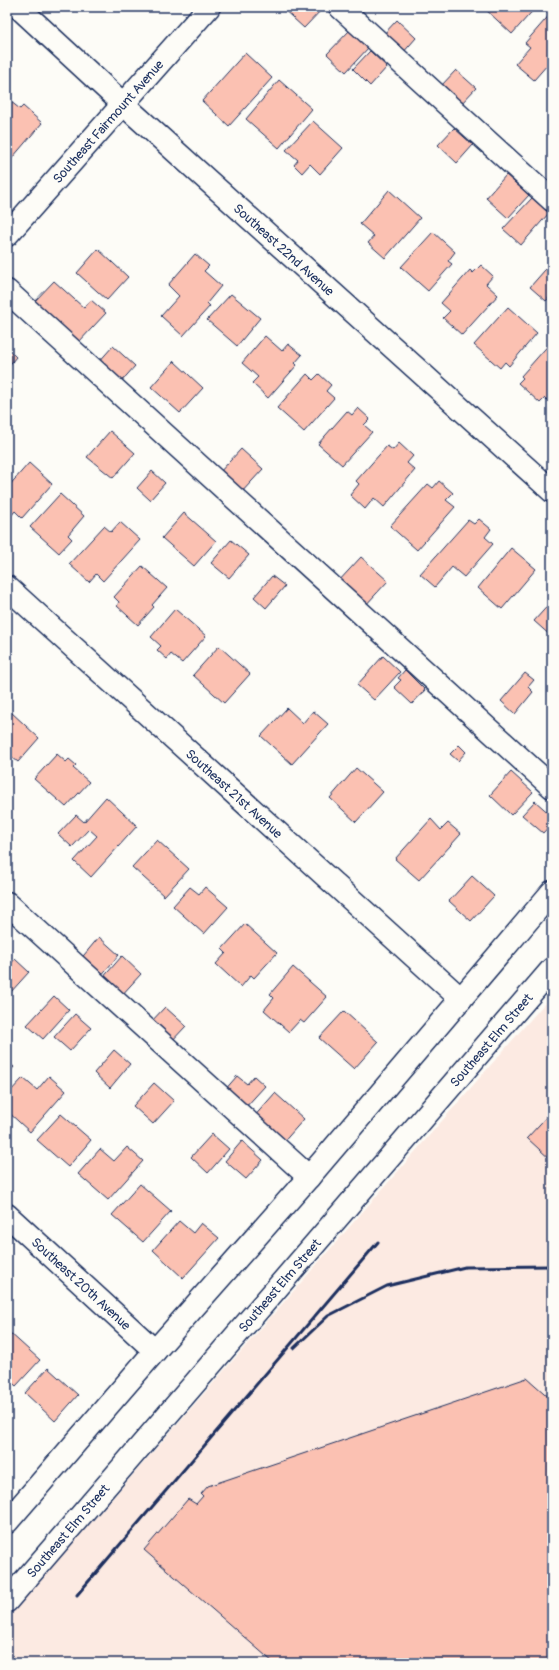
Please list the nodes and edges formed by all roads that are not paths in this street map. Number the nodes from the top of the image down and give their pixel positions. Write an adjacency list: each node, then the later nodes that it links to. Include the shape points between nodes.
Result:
1 (18, 7): 4 (street, Southeast 22nd Avenue)
2 (209, 7): 4 (street, Southeast Fairmount Avenue)
3 (340, 7): 5 (street)
4 (123, 104): 6 (street, Southeast Fairmount Avenue); 8 (street, Southeast 22nd Avenue)
5 (552, 200)
6 (7, 235)
7 (7, 291): 10 (street)
8 (552, 491)
9 (7, 587): 14 (street, Southeast 21st Avenue)
10 (552, 787)
11 (552, 892): 14 (street)
12 (7, 903): 15 (street)
13 (552, 969): 19 (street, Southeast Elm Street)
14 (461, 999): 15 (street)
15 (309, 1177): 17 (street)
16 (7, 1216): 17 (street, Southeast 20th Avenue)
17 (155, 1351): 18 (street)
18 (7, 1522)
19 (7, 1601)

